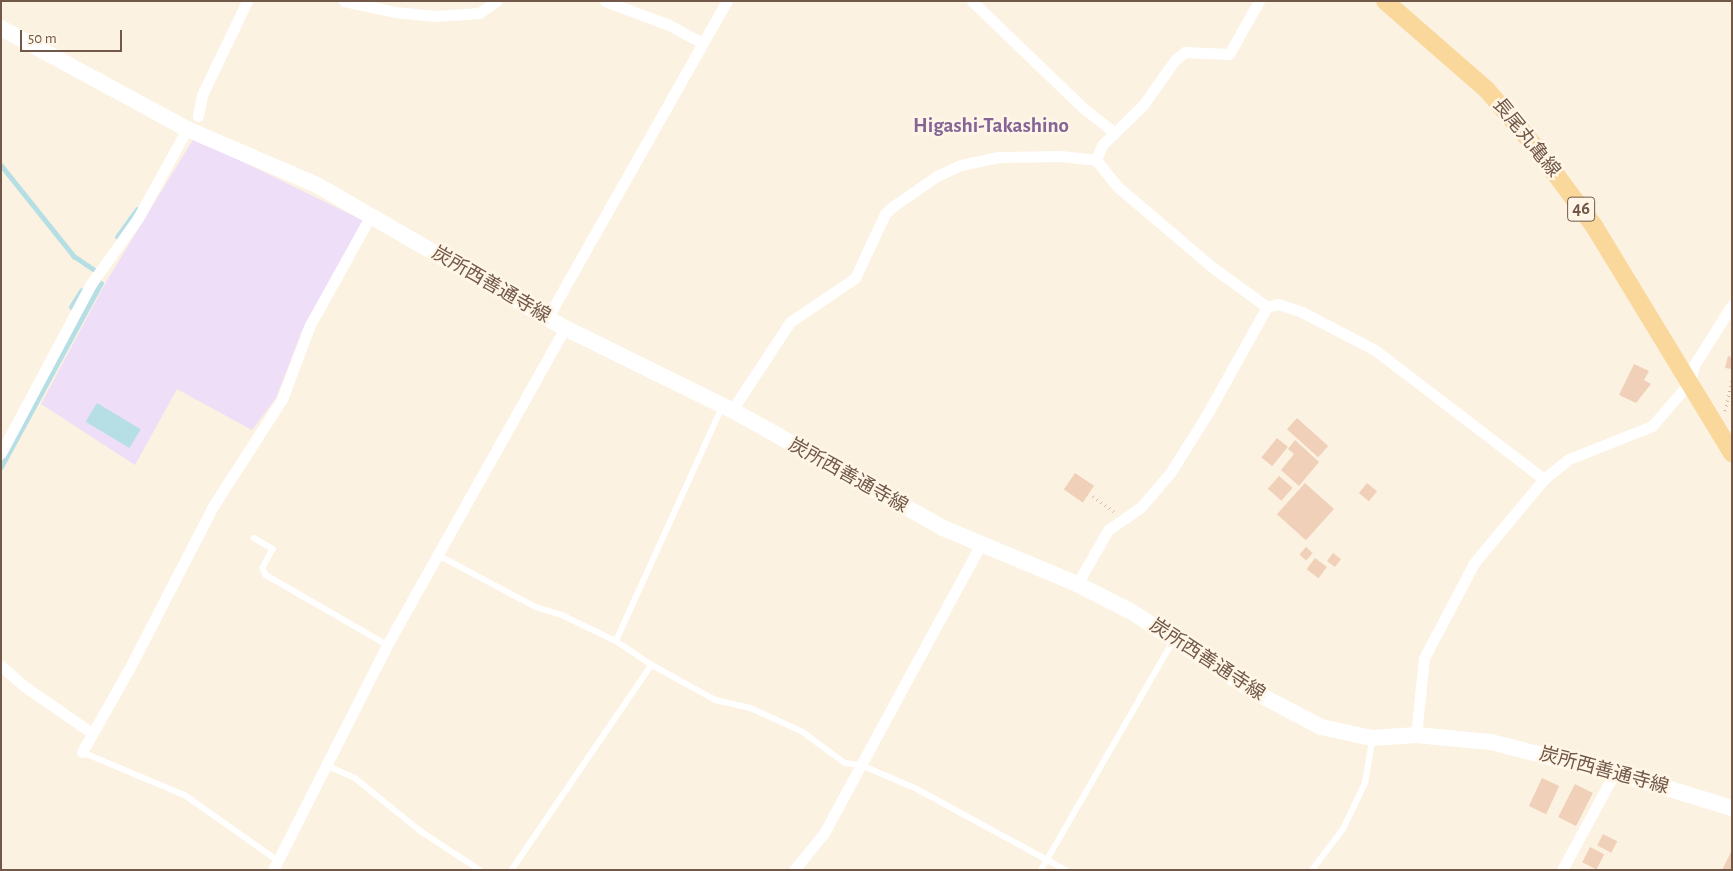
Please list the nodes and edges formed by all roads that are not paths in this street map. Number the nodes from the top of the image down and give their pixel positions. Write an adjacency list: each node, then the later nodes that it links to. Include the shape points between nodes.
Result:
1 (247, 1): 11 (street, via 202,95)
2 (344, 1): 3 (street, via 395,12 436,16 479,13)
3 (497, 1)
4 (605, 1): 10 (street, via 666,24)
5 (727, 1): 10 (street)
6 (972, 1): 12 (street, via 1082,108)
7 (1259, 1): 12 (street, via 1229,54 1185,52 1175,60 1143,105)
8 (1385, 1): 19 (main road, 長尾丸亀線 / 46, via 1486,90 1537,150 1594,226)
9 (1, 28): 11 (main road, 炭所西善通寺線)
10 (702, 44): 17 (street)
11 (193, 122): 14 (main road, 炭所西善通寺線); 21 (street, via 138,218 91,284)
12 (1115, 132): 13 (street, via 1102,145)
13 (1096, 160): 16 (street, via 1118,187 1212,267); 20 (street, via 1017,155 970,163 937,176 885,214 855,278 790,322)
14 (371, 215): 18 (main road, 炭所西善通寺線); 33 (street, via 310,325 282,399 212,508 129,669)
15 (1732, 305): 19 (street, via 1694,365)
16 (1268, 306): 23 (street, via 1278,304 1302,312 1375,350); 27 (street, via 1170,473 1141,507 1108,530)
17 (553, 308)
18 (565, 328): 20 (main road, 炭所西善通寺線); 26 (street)
19 (1690, 382): 22 (main road, 長尾丸亀線 / 46); 23 (street, via 1652,426 1569,459)
20 (727, 408): 25 (main road, 炭所西善通寺線, via 943,528); 29 (lane)
21 (1, 452)
22 (1732, 453)
23 (1544, 479): 34 (street, via 1474,562 1439,627 1424,658)
24 (254, 538): 30 (lane, via 272,548 263,568 266,575)
25 (981, 544): 27 (main road, 炭所西善通寺線); 38 (street)
26 (438, 555): 29 (lane, via 536,607 562,615); 30 (street)
27 (1077, 584): 28 (main road, 炭所西善通寺線, via 1132,612)
28 (1175, 640): 35 (main road, 炭所西善通寺線, via 1294,714 1321,727); 41 (lane)
29 (616, 641): 31 (lane)
30 (388, 645): 37 (street)
31 (652, 665): 38 (lane, via 716,700 750,708 802,732 845,763); 44 (lane)
32 (1, 666): 33 (street)
33 (92, 733): 36 (street)
34 (1416, 736): 35 (main road, 炭所西善通寺線); 39 (main road, 炭所西善通寺線, via 1491,742)
35 (1372, 738): 48 (lane, via 1365,782 1343,829)
36 (82, 752): 42 (lane, via 185,795)
37 (326, 764): 42 (street); 43 (lane, via 355,778 422,832)
38 (861, 765): 41 (lane, via 915,788); 45 (street, via 824,833)
39 (1614, 774): 40 (main road, 炭所西善通寺線); 49 (street)
40 (1732, 808)
41 (1047, 860): 46 (lane); 47 (lane)
42 (275, 865)
43 (480, 870)
44 (512, 870)
45 (794, 870)
46 (1041, 870)
47 (1066, 870)
48 (1312, 870)
49 (1562, 870)

